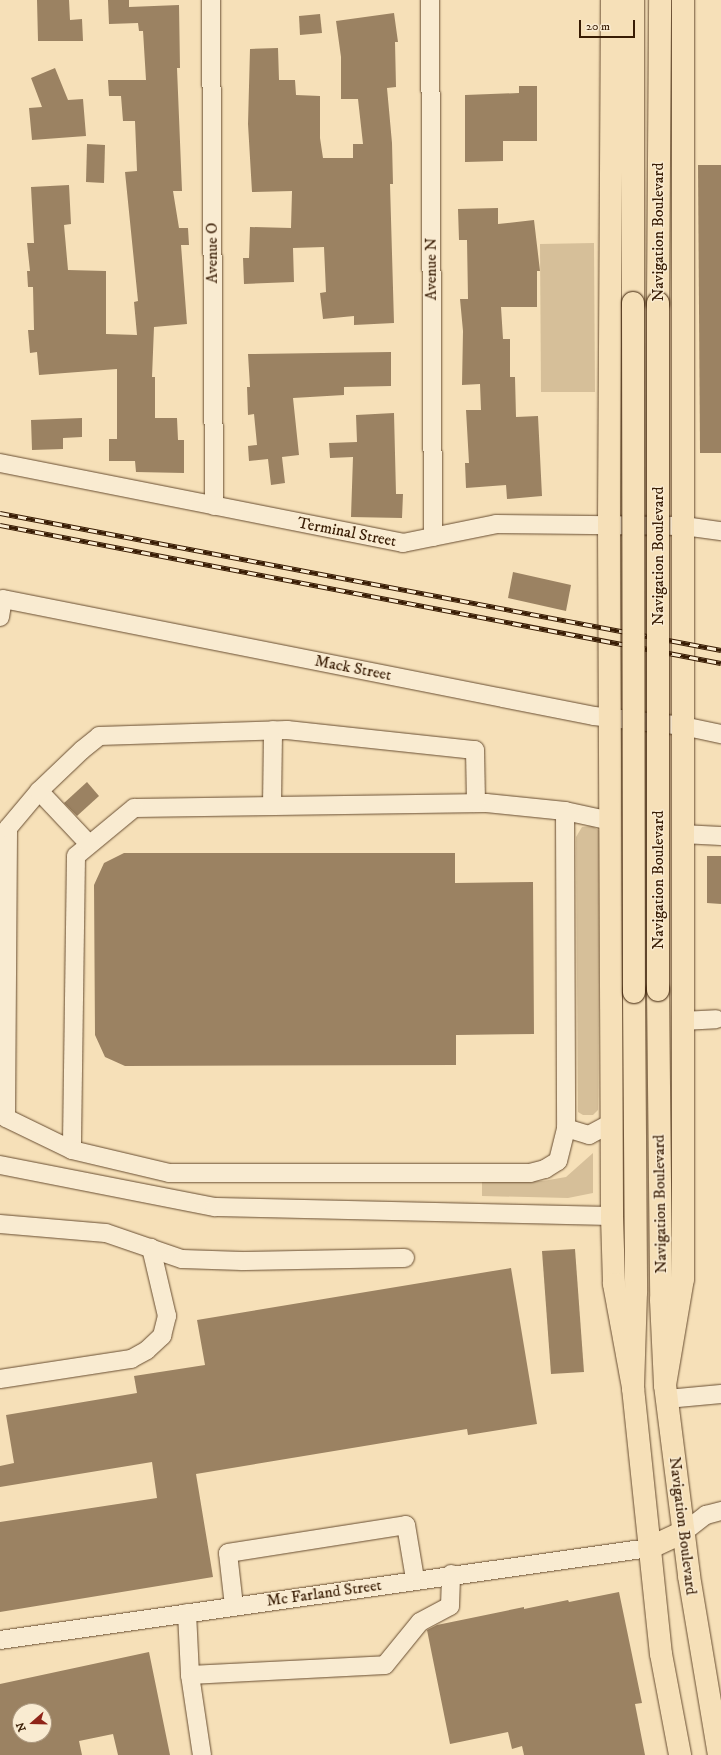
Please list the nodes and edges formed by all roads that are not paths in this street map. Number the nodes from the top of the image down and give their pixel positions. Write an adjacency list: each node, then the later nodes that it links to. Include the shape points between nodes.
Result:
1 (211, 0): 8 (street, Avenue O)
2 (430, 0): 12 (street, Avenue N)
3 (612, 0): 9 (main road)
4 (633, 0): 38 (main road, Navigation Boulevard, bridge, via 636,1292)
5 (660, 0): 39 (main road, Navigation Boulevard, bridge, via 658,990 661,1300)
6 (682, 0): 10 (main road)
7 (0, 463): 8 (street, Terminal Street)
8 (214, 506): 12 (street, Terminal Street, via 403,543)
9 (609, 523): 10 (street, Terminal Street); 12 (street, Terminal Street, via 496,524); 15 (main road)
10 (684, 526): 11 (street, Terminal Street); 16 (main road)
11 (721, 531)
12 (433, 537)
13 (2, 598): 14 (street, Mack Street); 15 (street, Mack Street)
14 (0, 617)
15 (610, 719): 16 (street, Mack Street); 23 (main road)
16 (682, 726): 18 (street, Mack Street); 24 (main road)
17 (273, 730): 19 (street, via 99,736); 20 (street, via 475,750); 21 (street)
18 (721, 734)
19 (39, 791): 26 (street); 31 (street, via 8,828 6,1118)
20 (476, 803): 21 (street); 22 (street)
21 (272, 805): 26 (street, via 134,808)
22 (565, 811): 23 (street); 30 (street)
23 (611, 822): 29 (main road)
24 (682, 834): 25 (street); 28 (main road)
25 (721, 836)
26 (89, 844): 31 (street, via 76,856)
27 (716, 1019): 28 (street)
28 (682, 1021): 39 (main road, via 683,1279)
29 (612, 1123): 30 (street, via 589,1135); 33 (main road)
30 (566, 1128): 31 (street, via 558,1161 545,1169 530,1173 169,1173)
31 (72, 1150)
32 (0, 1165): 33 (street, via 215,1207)
33 (612, 1216): 38 (main road, via 614,1284)
34 (0, 1224): 35 (street, via 106,1233)
35 (151, 1248): 36 (street, via 182,1259 242,1261); 37 (street, via 167,1316 162,1336 147,1350 131,1359)
36 (405, 1258)
37 (0, 1379)
38 (633, 1388): 43 (main road, Navigation Boulevard)
39 (666, 1392): 40 (street); 42 (main road, Navigation Boulevard)
40 (721, 1394)
41 (721, 1511): 42 (street, via 706,1515)
42 (684, 1532): 43 (main road); 50 (main road, Navigation Boulevard)
43 (649, 1548): 44 (street, Mc Farland Street); 52 (main road, Navigation Boulevard, via 661,1654)
44 (451, 1574): 45 (street, Mc Farland Street); 49 (street, via 450,1606 420,1622 385,1665)
45 (416, 1579): 46 (street, Mc Farland Street); 46 (street, via 406,1525 228,1553)
46 (234, 1606): 47 (street, Mc Farland Street)
47 (187, 1613): 48 (street, Mc Farland Street); 49 (street)
48 (0, 1640)
49 (190, 1675): 51 (street)
50 (718, 1743)
51 (202, 1755)
52 (680, 1755)

